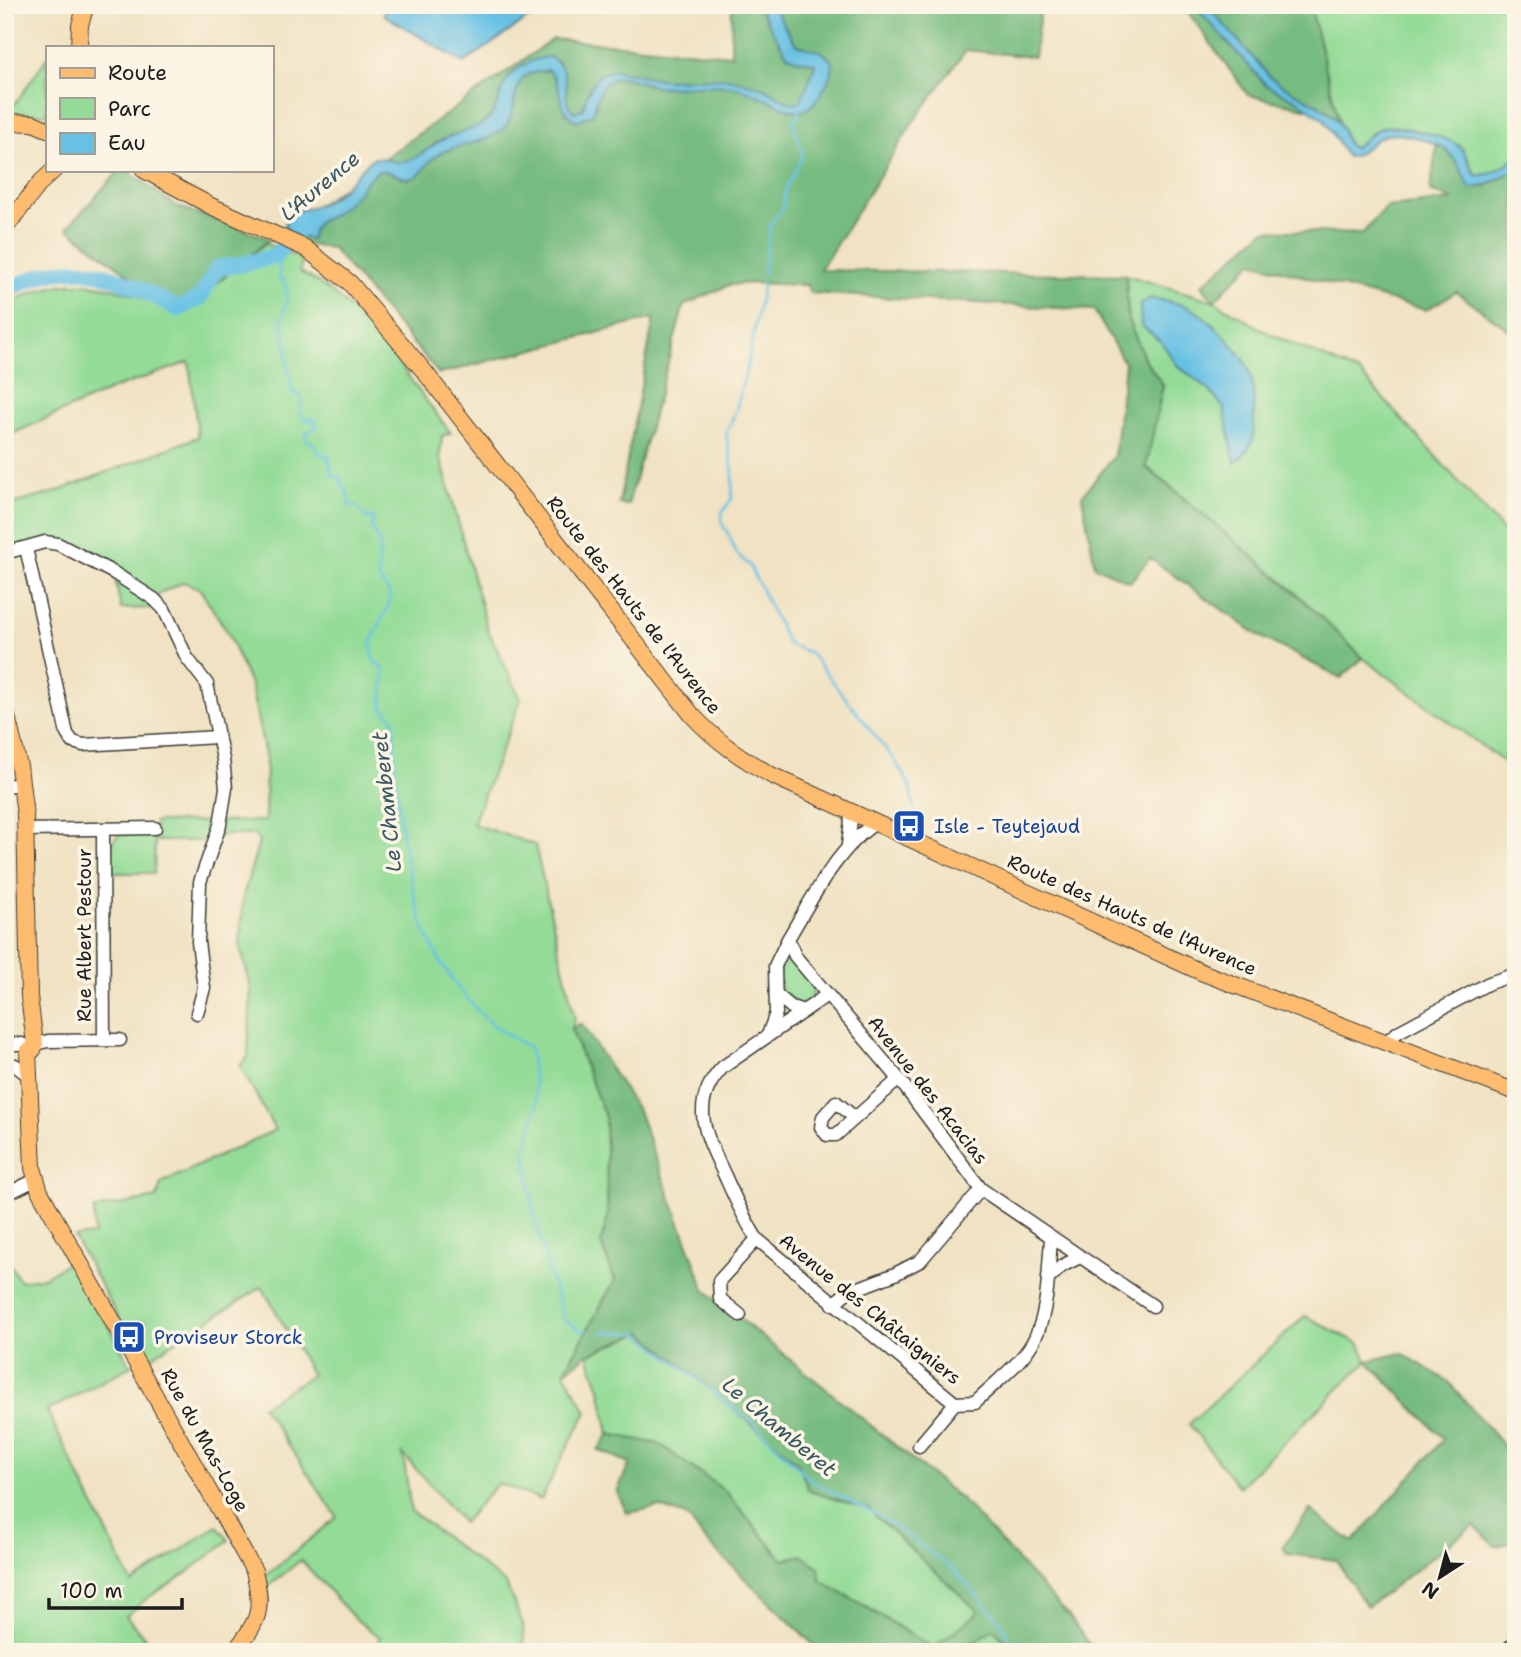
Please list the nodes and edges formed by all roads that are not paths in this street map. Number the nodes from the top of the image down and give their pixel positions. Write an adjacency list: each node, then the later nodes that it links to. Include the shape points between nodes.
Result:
1 (86, 5): 2 (main road)
2 (79, 46)
3 (5, 113): 4 (main road)
4 (46, 114)
5 (5, 122): 6 (main road)
6 (46, 129)
7 (46, 163): 10 (main road)
8 (52, 172): 10 (main road)
9 (148, 172): 17 (main road, Route des Hauts de l'Aurence, via 304,248 329,265 365,299 708,733 771,775)
10 (41, 182): 11 (main road)
11 (5, 228)
12 (26, 548): 13 (street); 15 (street, via 45,542 58,544 154,598 207,684); 15 (street, via 67,734 73,742)
13 (5, 553)
14 (5, 708): 16 (main road, Rue du Mas-Loge)
15 (217, 737): 28 (street, via 226,788 220,825 200,882 198,942 204,988)
16 (13, 785): 20 (main road, Rue du Mas-Loge)
17 (852, 811): 18 (main road, Route des Hauts de l'Aurence); 22 (street)
18 (877, 822): 22 (street); 32 (main road, Route des Hauts de l'Aurence, via 1202,972)
19 (155, 828): 21 (street)
20 (25, 830): 21 (street); 33 (main road, Rue du Mas-Loge, via 29,996)
21 (103, 830): 30 (street, Rue Albert Pestour)
22 (848, 845): 23 (street)
23 (788, 939): 25 (street, via 775,966); 26 (street, Avenue des Acacias, via 795,956)
24 (1516, 974): 32 (street, via 1489,983)
25 (777, 995): 27 (street); 29 (street)
26 (827, 995): 27 (street, Avenue des Châtaigniers); 36 (street, Avenue des Acacias)
27 (804, 1010): 29 (street, Avenue des Châtaigniers)
28 (197, 1013)
29 (768, 1036): 42 (street, Avenue des Châtaigniers, via 715,1075 702,1106 704,1129)
30 (104, 1040): 31 (street, Rue Albert Pestour); 33 (street, Rue Albert Pestour)
31 (120, 1040)
32 (1385, 1043): 37 (main road, Route des Hauts de l'Aurence)
33 (24, 1045): 34 (street); 35 (main road, Rue du Mas-Loge)
34 (6, 1064): 35 (street)
35 (30, 1077): 39 (main road, Rue du Mas-Loge)
36 (899, 1079): 38 (street); 40 (street, Avenue des Acacias)
37 (1516, 1092)
38 (854, 1117)
39 (35, 1180): 41 (street); 52 (main road, Rue du Mas-Loge, via 254,1571 259,1609 254,1626)
40 (981, 1189): 43 (street, Avenue des Acacias); 46 (street, via 920,1261 846,1293)
41 (5, 1195)
42 (757, 1239): 46 (street, Avenue des Châtaigniers); 48 (street, via 719,1281 720,1299)
43 (1051, 1239): 44 (street, Avenue des Acacias); 45 (street)
44 (1080, 1257): 45 (street); 47 (street, Avenue des Acacias)
45 (1048, 1279): 49 (street, via 1046,1307 1032,1347 975,1402)
46 (832, 1304): 49 (street, Avenue des Châtaigniers)
47 (1153, 1306)
48 (740, 1315)
49 (955, 1403): 50 (street)
50 (919, 1446)
51 (1516, 1643): 53 (street)
52 (234, 1652)
53 (1504, 1652)

